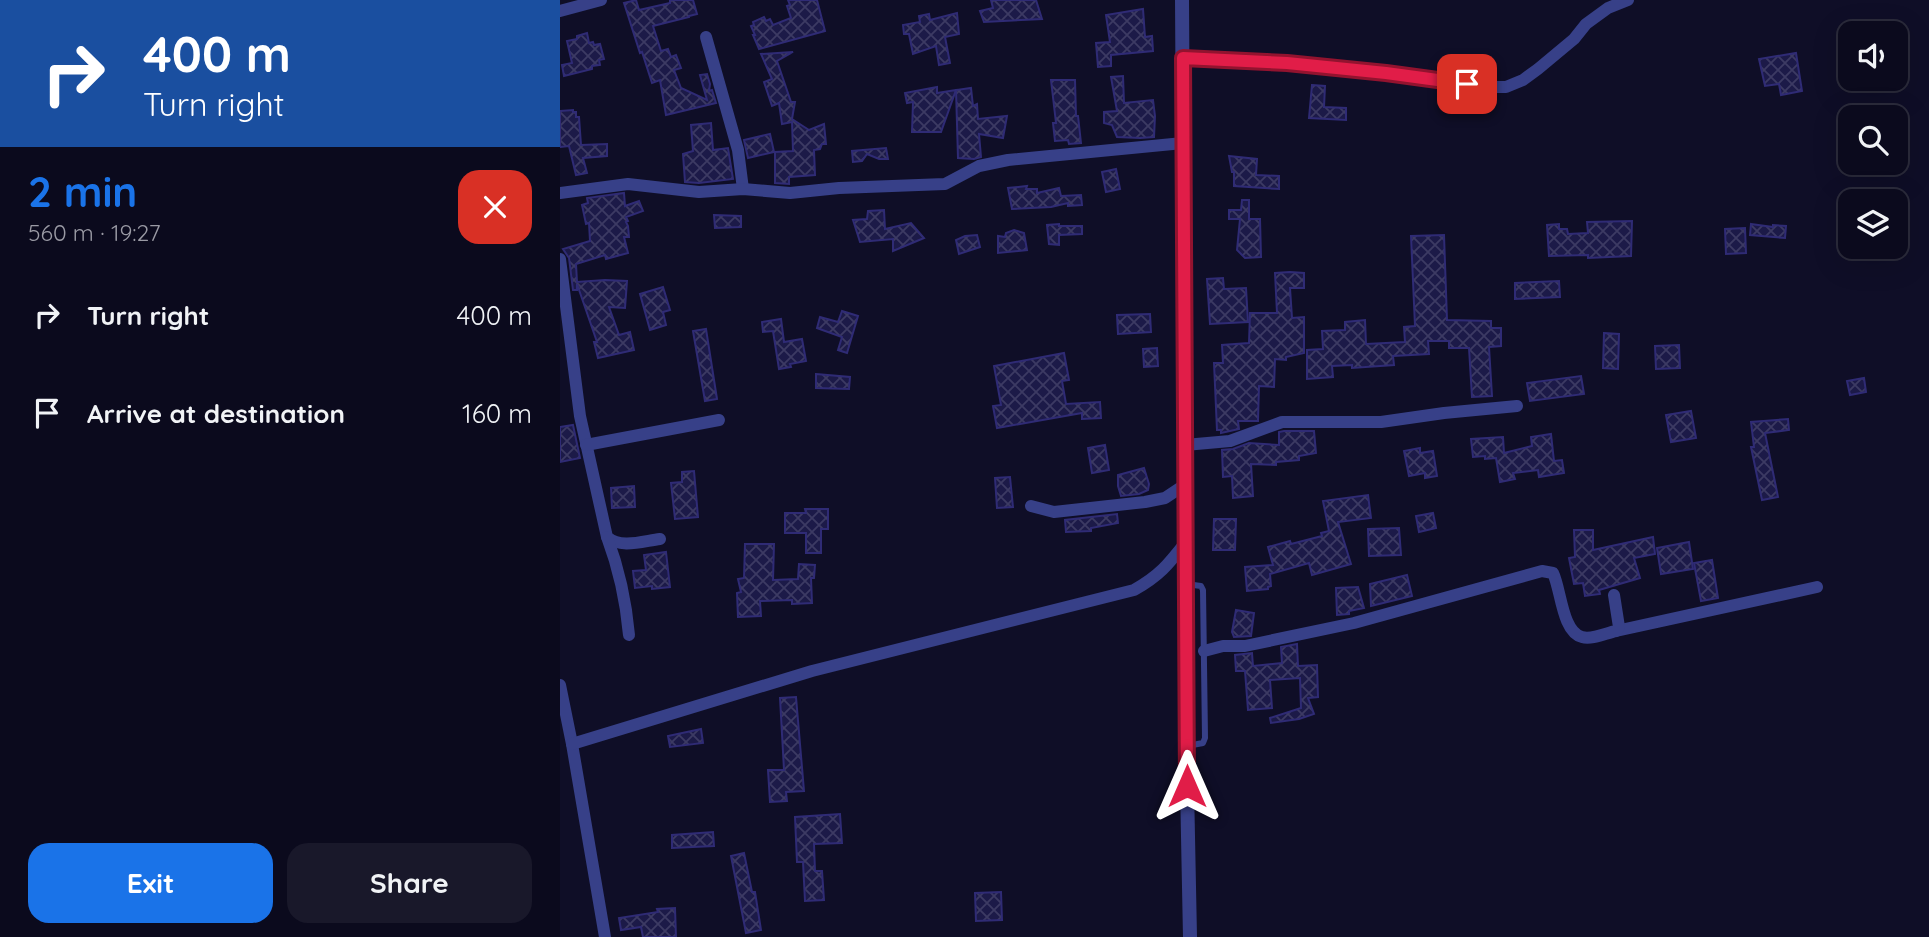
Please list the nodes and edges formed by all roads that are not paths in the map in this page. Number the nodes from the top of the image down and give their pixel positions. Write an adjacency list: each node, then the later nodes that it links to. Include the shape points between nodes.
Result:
1 (601, 0): 4 (street)
2 (1182, 0): 6 (street)
3 (1628, 0): 6 (street, via 1608,8 1538,69 1506,86 1287,63)
4 (560, 11)
5 (706, 37): 8 (street, via 738,150)
6 (1183, 58): 7 (street)
7 (1183, 143): 8 (street, via 1008,160 979,166 945,184 790,193); 14 (street)
8 (743, 189): 9 (street, via 699,192 628,184)
9 (560, 193)
10 (560, 259): 13 (street)
11 (1517, 406): 14 (street, via 1381,422 1282,422 1230,441)
12 (719, 419): 13 (street)
13 (586, 445): 17 (street)
14 (1185, 445): 15 (street)
15 (1186, 484): 16 (street, via 1165,498 1145,502 1054,512); 19 (street)
16 (1031, 506)
17 (607, 537): 18 (street, via 624,544); 24 (street)
18 (660, 539)
19 (1186, 542): 20 (street); 27 (street, via 1166,569 1134,590 812,671)
20 (1186, 584): 25 (lane, via 1203,590); 28 (street)
21 (1816, 587): 23 (street)
22 (1614, 595): 23 (street)
23 (1616, 631): 25 (street, via 1587,638 1571,630 1557,581 1553,573 1542,571 1354,623)
24 (629, 635)
25 (1204, 651): 28 (lane, via 1205,738 1203,743)
26 (560, 685): 27 (street)
27 (572, 744): 29 (street)
28 (1187, 746): 30 (street)
29 (606, 937)
30 (1190, 937)

